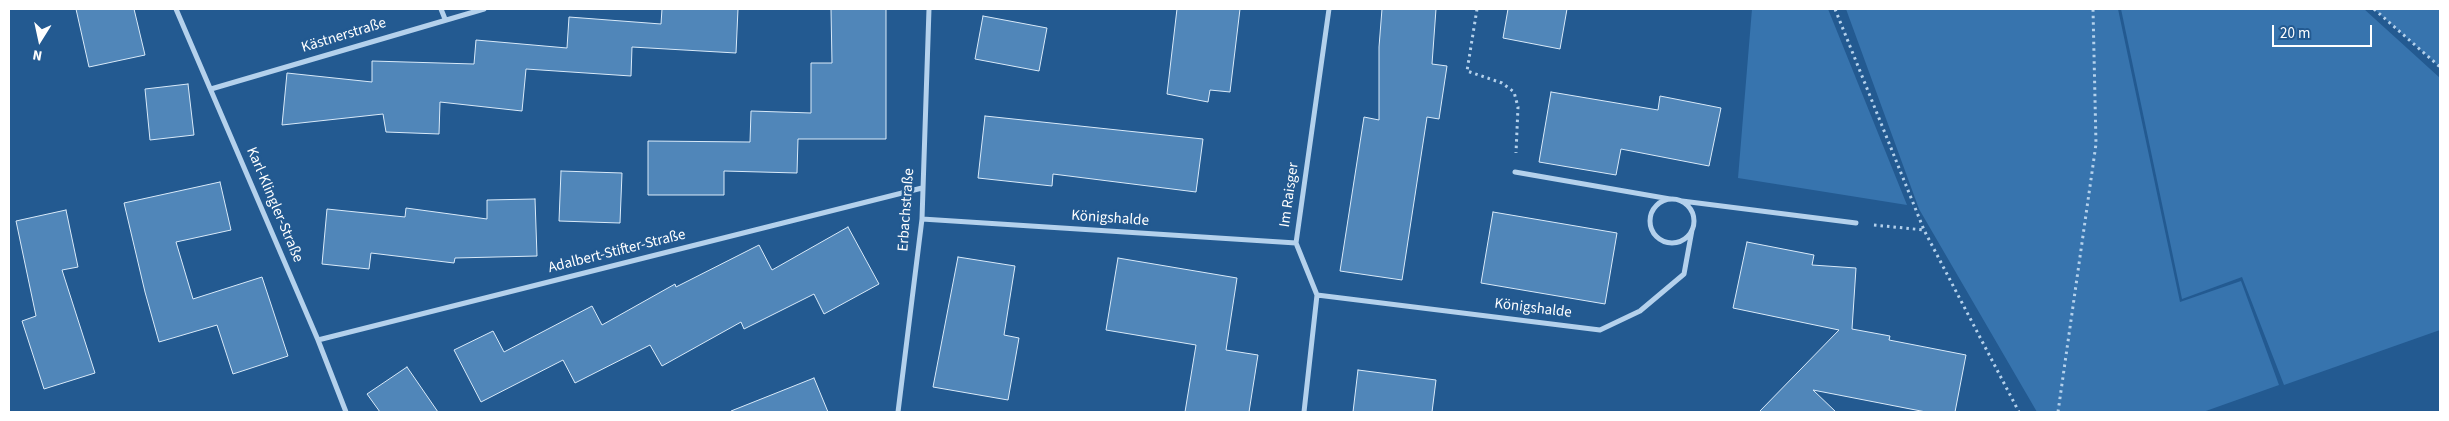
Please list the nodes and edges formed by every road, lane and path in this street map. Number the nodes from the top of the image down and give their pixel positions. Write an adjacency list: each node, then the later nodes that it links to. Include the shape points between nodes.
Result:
1 (176, 9): 12 (street, Karl-Klingler-Straße)
2 (441, 9): 10 (street)
3 (484, 9): 10 (street, Kästnerstraße)
4 (929, 9): 14 (street, Erbachstraße)
5 (1329, 9): 21 (street, Im Raisger)
6 (1477, 9): 13 (path, via 1467,71 1502,83 1514,92 1518,107)
7 (1835, 9): 20 (path)
8 (2094, 9): 28 (path, via 2096,144)
9 (2374, 9): 11 (path)
10 (445, 19): 12 (street, Kästnerstraße)
11 (2440, 67)
12 (211, 89): 23 (street, Karl-Klingler-Straße)
13 (1515, 172): 15 (street)
14 (922, 188): 17 (street, Erbachstraße); 23 (street, Adalbert-Stifter-Straße)
15 (1670, 199): 16 (street); 19 (street, via 1659,203 1652,211 1652,232 1660,240 1674,243 1686,238)
16 (1682, 201): 18 (street); 19 (street, Königshalde, via 1690,208 1694,219)
17 (922, 219): 21 (street, Königshalde); 25 (street, Erbachstraße)
18 (1856, 223): 20 (path)
19 (1692, 230): 22 (street, Königshalde, via 1684,274 1640,311 1600,330)
20 (1924, 230): 27 (path)
21 (1296, 243): 22 (street, Im Raisger)
22 (1317, 295): 26 (street, Im Raisger)
23 (318, 340): 24 (street, Karl-Klingler-Straße)
24 (346, 412)
25 (898, 412)
26 (1304, 412)
27 (2019, 412)
28 (2058, 412)

